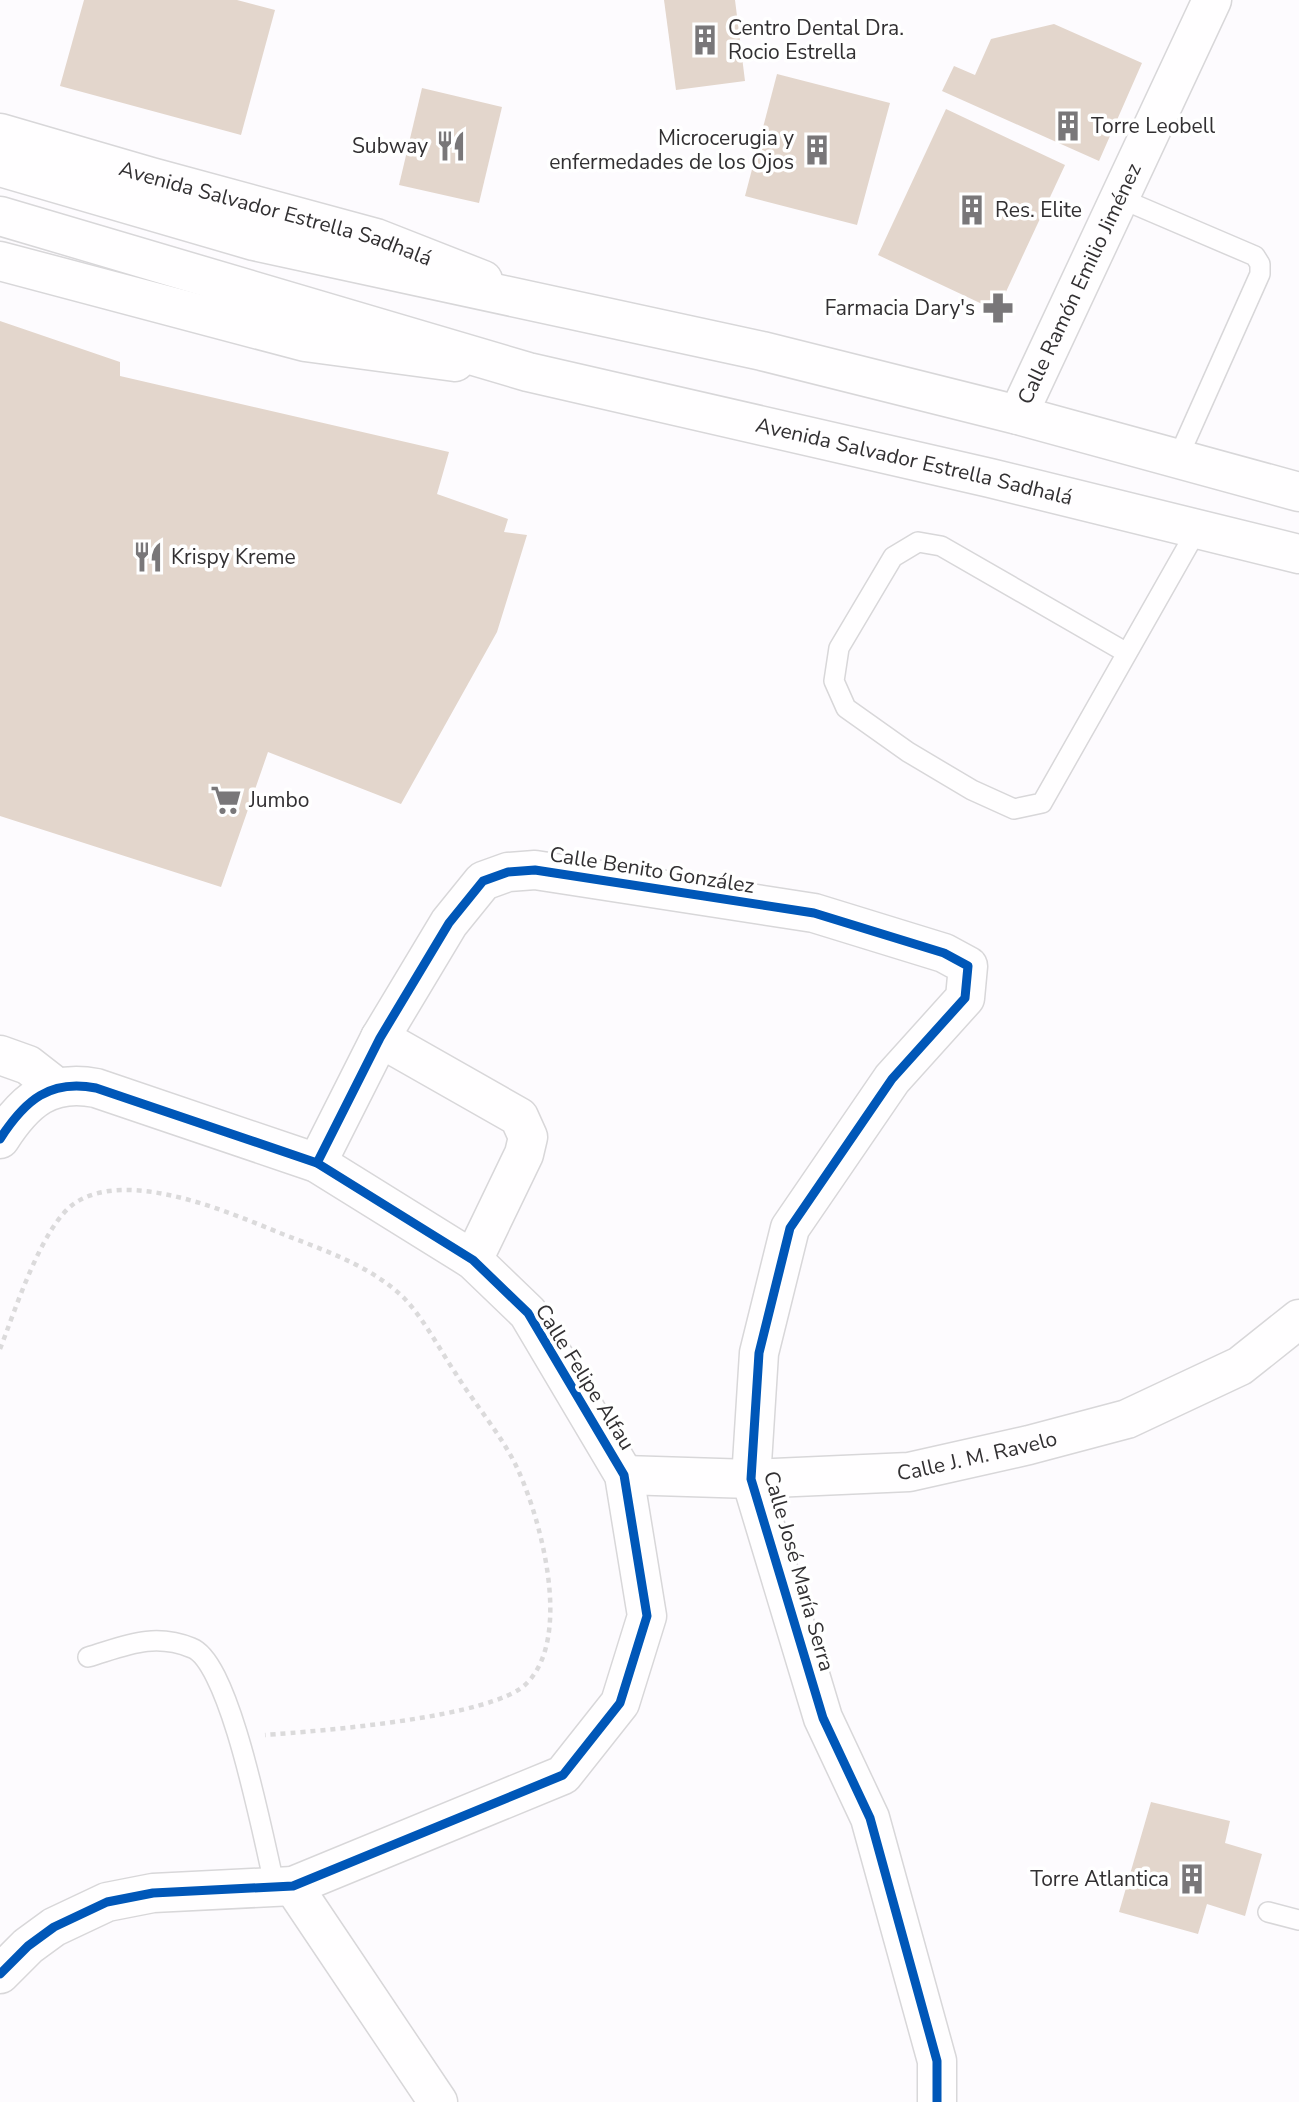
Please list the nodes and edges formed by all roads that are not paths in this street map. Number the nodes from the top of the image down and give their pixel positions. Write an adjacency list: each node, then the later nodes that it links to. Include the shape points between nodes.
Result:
1 (1212, 0): 4 (main road, Calle Ramón Emilio Jiménez)
2 (0, 133): 7 (main road, Avenida Salvador Estrella Sadhalá, via 376,238)
3 (0, 167): 7 (main road, Avenida Salvador Estrella Sadhalá, via 254,241)
4 (1117, 197): 9 (main road, Calle Ramón Emilio Jiménez); 10 (lane, via 1255,256 1260,264 1260,274)
5 (0, 216): 8 (main road, Avenida Salvador Estrella Sadhalá)
6 (0, 261): 8 (main road, Avenida Salvador Estrella Sadhalá, via 305,342)
7 (547, 305): 9 (main road, Avenida Salvador Estrella Sadhalá, via 762,351)
8 (528, 372): 12 (main road, Avenida Salvador Estrella Sadhalá)
9 (1018, 415): 10 (main road, Avenida Salvador Estrella Sadhalá)
10 (1177, 460): 11 (main road, Avenida Salvador Estrella Sadhalá)
11 (1299, 492)
12 (1198, 528): 13 (main road, Avenida Salvador Estrella Sadhalá); 14 (lane)
13 (1299, 555)
14 (1127, 653): 14 (lane, via 1042,803 1014,809 908,752 846,708 834,681 839,649 893,558 918,542 941,546)
15 (968, 966): 16 (main road, Calle Benito González, via 944,953 814,913 535,870 508,872 483,881 449,923); 24 (main road, Calle José María Serra, via 965,998 892,1079 790,1228 759,1353)
16 (380, 1038): 20 (main road, Calle Benito González); 21 (main road, via 519,1117 528,1137)
17 (0, 1055): 18 (main road, via 28,1065)
18 (55, 1086): 19 (main road, via 12,1119); 20 (main road, Calle Felipe Alfau, via 96,1087)
19 (0, 1139)
20 (317, 1163): 21 (main road, Calle Felipe Alfau)
21 (473, 1260): 23 (main road, Calle Felipe Alfau, via 528,1313)
22 (1299, 1319): 24 (main road, Calle J. M. Ravelo, via 1240,1366 1127,1419 909,1472)
23 (624, 1475): 24 (main road, Calle J. M. Ravelo); 26 (main road, Calle Felipe Alfau, via 647,1616 621,1703 563,1775)
24 (751, 1479): 31 (main road, Calle José María Serra, via 823,1718 870,1818 937,2061)
25 (88, 1657): 26 (lane, via 152,1638 194,1648 215,1672)
26 (284, 1887): 29 (main road, Calle Felipe Alfau, via 153,1893 107,1902 54,1927); 30 (main road)
27 (1268, 1912): 28 (lane)
28 (1299, 1920)
29 (0, 1974)
30 (438, 2102)
31 (937, 2102)

